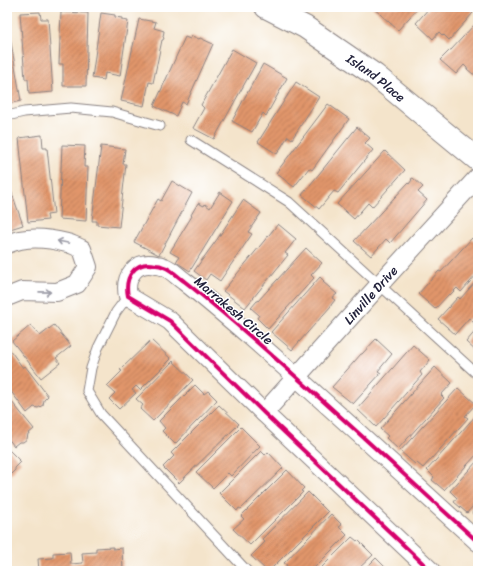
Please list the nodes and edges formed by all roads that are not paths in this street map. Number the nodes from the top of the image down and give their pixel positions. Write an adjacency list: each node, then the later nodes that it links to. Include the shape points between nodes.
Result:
1 (266, 7): 5 (street, Island Place, via 305,26 375,75)
2 (7, 116): 3 (lane, via 71,108 112,112)
3 (160, 126)
4 (191, 140): 8 (lane, via 289,202)
5 (478, 160)
6 (478, 177): 8 (street, Linville Drive)
7 (7, 244): 10 (street, one-way to 7, via 22,291 57,292 77,284 88,267 82,249 67,243 36,238)
8 (378, 285): 11 (lane); 12 (street, Linville Drive)
9 (128, 296): 12 (street, Marrakesh Circle, via 127,282 136,269 148,263 164,267 202,294); 13 (street, via 170,321); 15 (lane, via 116,312 98,348 87,390 101,414)
10 (7, 297)
11 (478, 375)
12 (296, 377): 13 (street, Linville Drive); 14 (street, Marrakesh Circle)
13 (264, 413): 16 (street)
14 (478, 542)
15 (247, 571)
16 (431, 571)

